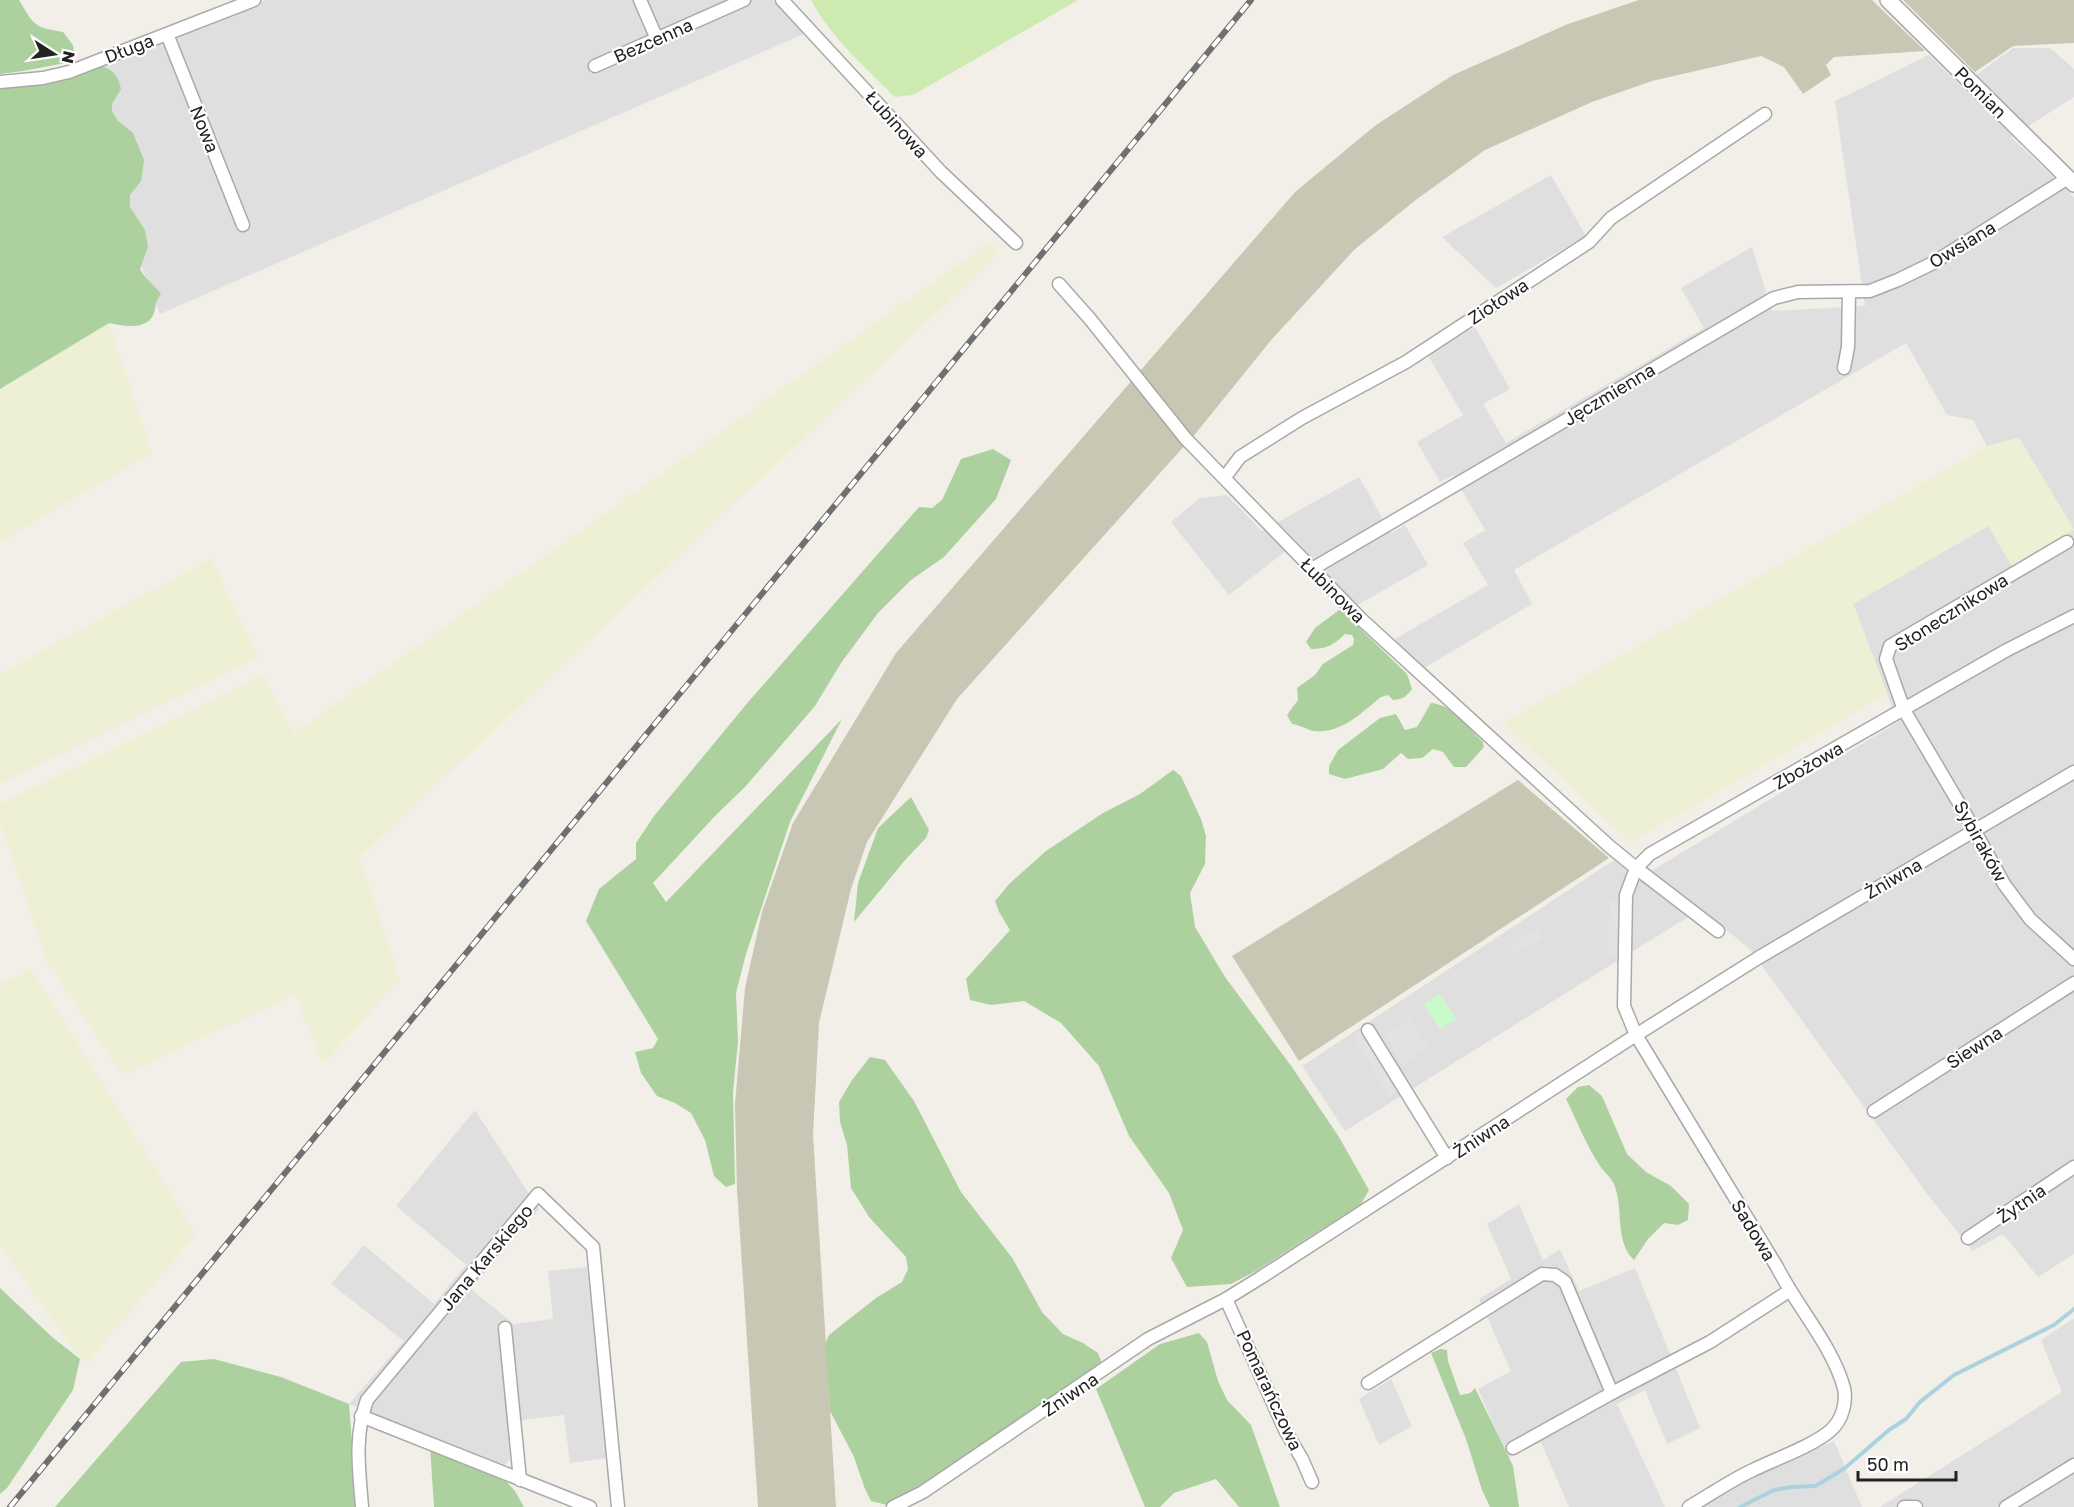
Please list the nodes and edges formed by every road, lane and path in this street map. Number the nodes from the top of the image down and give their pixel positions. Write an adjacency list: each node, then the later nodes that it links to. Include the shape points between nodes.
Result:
1 (254, 0): 6 (street, Długa)
2 (640, 0): 7 (street)
3 (744, 0): 7 (street, Bezcenna)
4 (782, 0): 13 (street, Łubinowa, via 941,172)
5 (1888, 0): 11 (street, Pomian)
6 (167, 33): 9 (street, Długa, via 69,72); 12 (street, Nowa)
7 (657, 39): 8 (street, Bezcenna)
8 (595, 66)
9 (0, 82)
10 (1765, 114): 17 (street, Ziołowa, via 1611,218 1589,242 1406,362 1240,456)
11 (2071, 181): 15 (street, Owsiana, via 1933,264 1869,291)
12 (243, 225)
13 (1016, 243)
14 (1059, 284): 17 (street, Łubinowa, via 1186,439)
15 (1849, 292): 16 (street); 19 (street, Jęczmienna, via 1798,292 1774,298)
16 (1844, 368)
17 (1225, 477): 19 (street, Łubinowa)
18 (2067, 542): 21 (street, Słonecznikowa, via 1890,646 1886,659)
19 (1312, 569): 24 (street, Łubinowa, via 1436,689)
20 (2074, 616): 21 (street, Zbożowa)
21 (1904, 710): 23 (street, Sybiraków); 24 (street, Zbożowa, via 1650,854)
22 (2074, 772): 23 (street, Żniwna)
23 (1975, 830): 26 (street, Sybiraków, via 2016,902); 29 (street, Żniwna)
24 (1636, 868): 25 (street); 29 (street, Sadowa, via 1626,895 1624,1006)
25 (1718, 931)
26 (2074, 959)
27 (2074, 983): 30 (street, Siewna)
28 (1368, 1030): 31 (street)
29 (1636, 1035): 31 (street, Żniwna); 34 (street, Sadowa)
30 (1874, 1111)
31 (1447, 1158): 35 (street, Żniwna)
32 (2074, 1167): 33 (street, Żytnia)
33 (1968, 1238)
34 (1789, 1291): 38 (street, via 1710,1342); 48 (street, Sadowa, via 1836,1370 1844,1390 1845,1409 1832,1430 1749,1471)
35 (1226, 1299): 43 (street, Pomarańczowa); 47 (street, Żniwna, via 1148,1340 923,1492)
36 (505, 1328): 42 (street)
37 (1368, 1383): 38 (street, via 1542,1274 1555,1275 1565,1282)
38 (1612, 1393): 40 (street)
39 (361, 1416): 42 (street); 44 (street, via 357,1442); 46 (street, Jana Karskiego, via 367,1400 537,1194 593,1247)
40 (1514, 1448)
41 (2074, 1465): 51 (street)
42 (520, 1480): 45 (street)
43 (1312, 1482)
44 (362, 1507)
45 (590, 1507)
46 (618, 1507)
47 (893, 1507)
48 (1689, 1507)
49 (1904, 1507): 50 (street)
50 (1916, 1507)
51 (2006, 1507)

